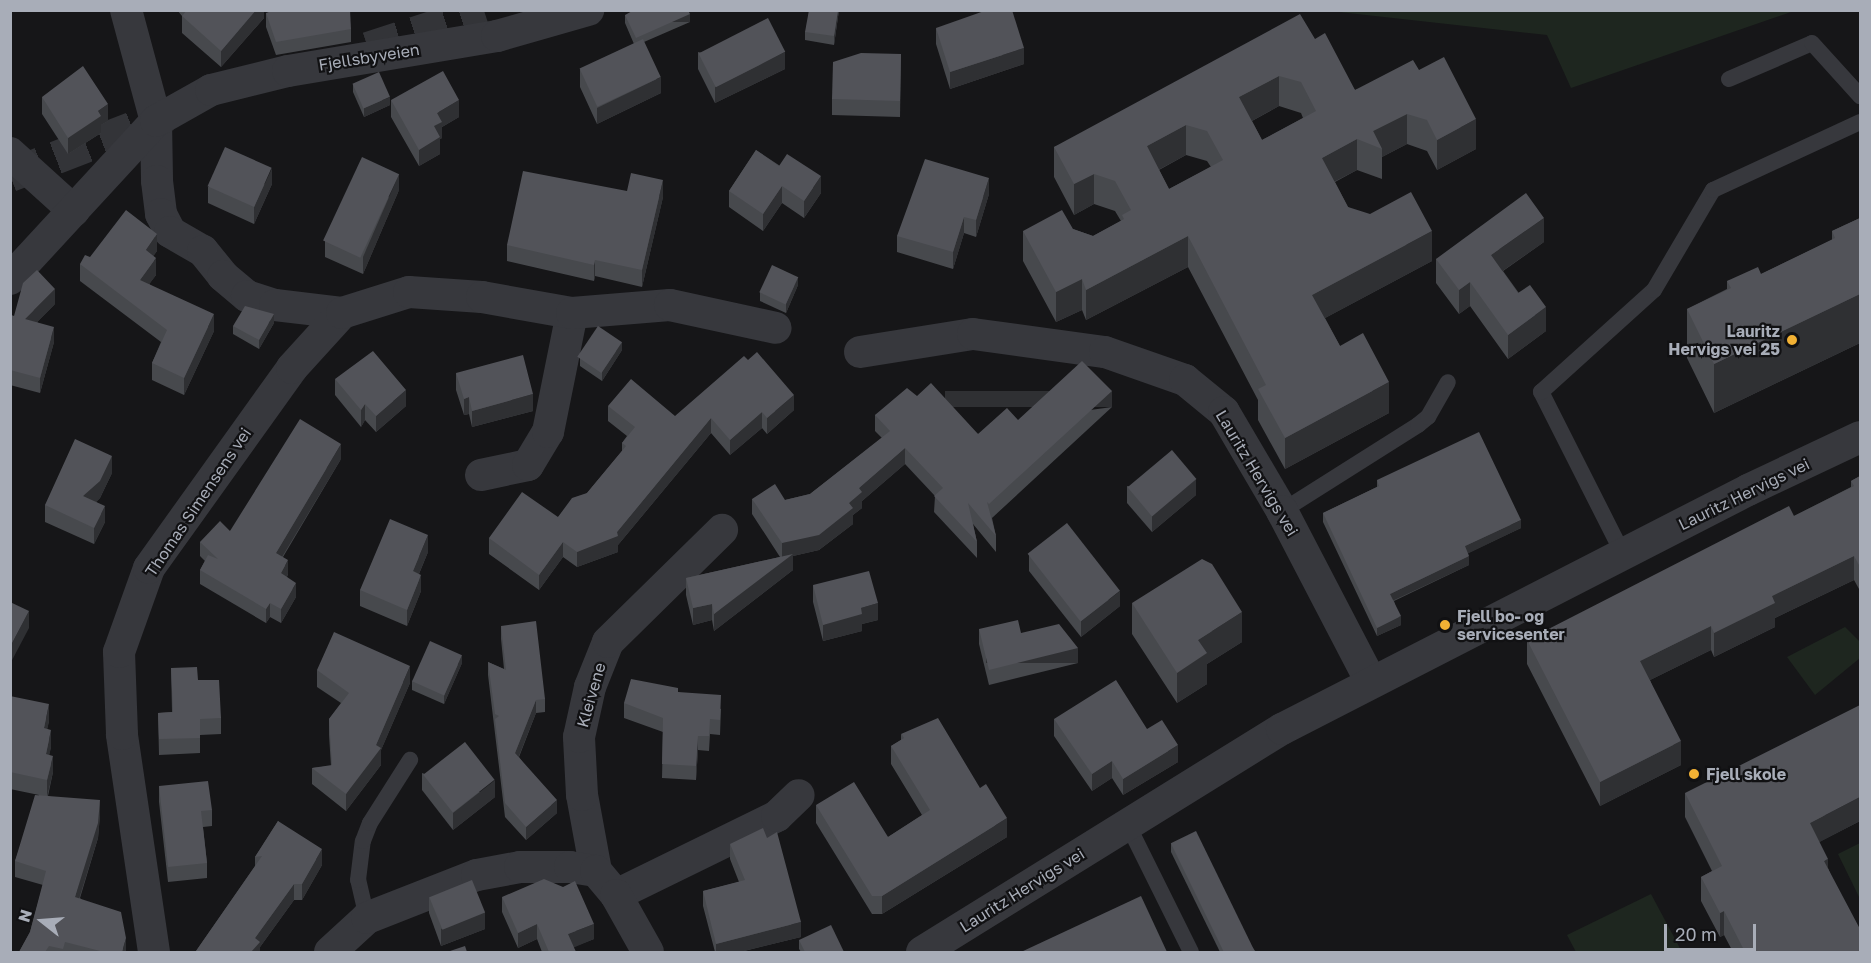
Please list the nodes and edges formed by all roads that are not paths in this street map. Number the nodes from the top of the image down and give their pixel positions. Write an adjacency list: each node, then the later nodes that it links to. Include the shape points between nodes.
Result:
1 (126, 10): 5 (street)
2 (588, 10): 5 (street, Fjellsbyveien, via 497,36 288,71 211,90)
3 (1729, 79): 4 (lane, via 1812,43)
4 (1860, 96)
5 (156, 121): 8 (street, Fjellsbyveien); 10 (street, via 161,214 170,232 203,251 233,286 247,296 275,305)
6 (1860, 123): 19 (lane, via 1713,190 1654,290 1541,392)
7 (10, 153): 8 (street)
8 (74, 211): 9 (street, Fjellsbyveien)
9 (10, 279)
10 (342, 313): 11 (street, via 409,292 482,297); 27 (street, Thomas Simensens vei, via 292,368 149,568 119,652 122,734)
11 (572, 313): 12 (street, via 670,305); 16 (street, via 548,432 528,465)
12 (776, 328)
13 (860, 352): 17 (street, Lauritz Hervigs vei, via 973,334 1105,352 1185,380 1224,412)
14 (1448, 382): 17 (lane, via 1428,417 1418,425)
15 (1860, 437): 19 (street, Lauritz Hervigs vei)
16 (482, 475)
17 (1282, 511): 20 (street, Lauritz Hervigs vei)
18 (722, 530): 24 (street, Kleivene, via 608,642 590,687 579,737 582,795)
19 (1623, 554): 20 (street, Lauritz Hervigs vei)
20 (1370, 681): 23 (street, Lauritz Hervigs vei)
21 (410, 760): 26 (lane, via 363,841 358,880)
22 (799, 795): 25 (street, via 777,816)
23 (1127, 823): 30 (street, Lauritz Hervigs vei); 31 (lane)
24 (596, 871): 25 (street, Kleivene); 26 (street, via 520,867 477,875)
25 (616, 895): 29 (street, Kleivene)
26 (368, 918): 28 (street)
27 (154, 952)
28 (330, 952)
29 (648, 952)
30 (922, 952)
31 (1191, 952)

